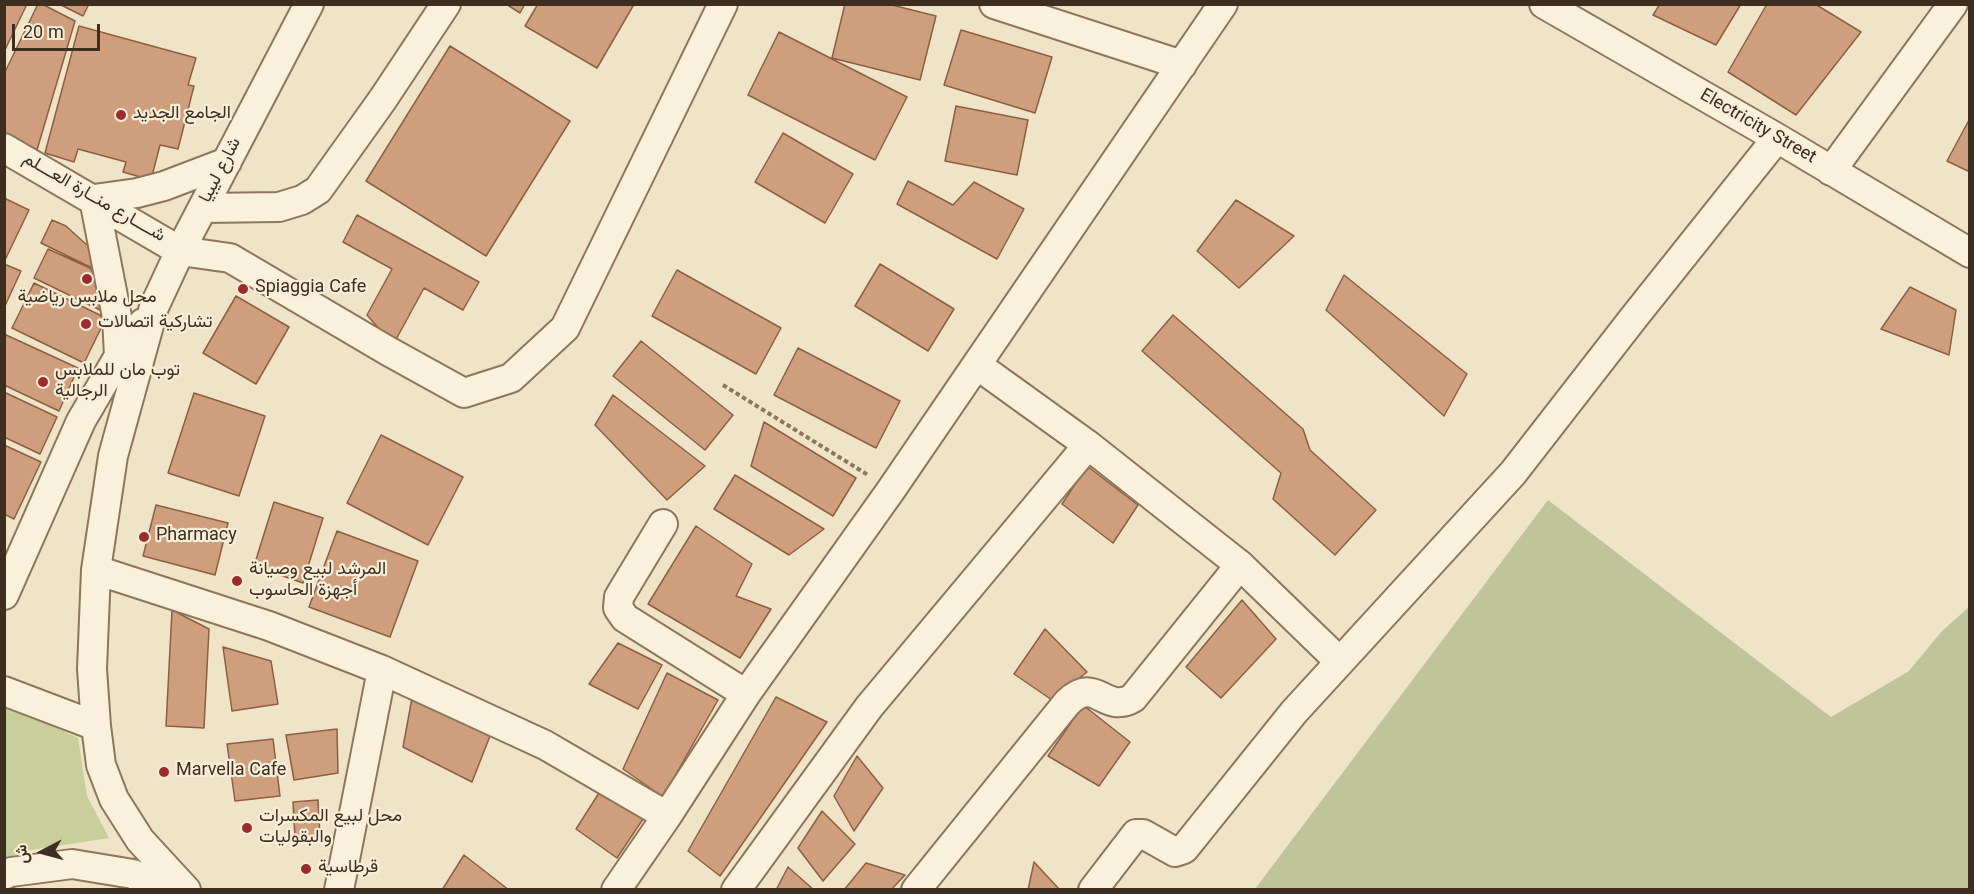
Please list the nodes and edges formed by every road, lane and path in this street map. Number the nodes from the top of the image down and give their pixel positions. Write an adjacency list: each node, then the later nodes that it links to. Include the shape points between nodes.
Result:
1 (309, 4): 11 (street, شارع ليبيا)
2 (446, 4): 14 (street, via 318,190 279,207)
3 (723, 4): 15 (street, via 565,328 511,378 464,393 230,258)
4 (994, 4): 8 (street)
5 (1223, 4): 8 (street)
6 (1544, 4): 9 (street, Electricity Street)
7 (1953, 4): 12 (street)
8 (1182, 65): 19 (street)
9 (1777, 138): 12 (street, Electricity Street); 27 (street, via 1513,472)
10 (4, 148): 13 (street, شــــارع منــارة العـــلم)
11 (227, 162): 13 (street, via 164,186); 14 (street, شارع ليبيا)
12 (1831, 171): 16 (street, Electricity Street)
13 (94, 199): 15 (street, شــــارع منــارة العـــلم); 18 (street, via 117,317)
14 (203, 208): 15 (street, شارع ليبيا)
15 (180, 250): 17 (street, شارع ليبيا)
16 (1970, 253)
17 (154, 307): 18 (street); 25 (street, via 113,456)
18 (119, 356): 26 (street, via 81,421)
19 (977, 364): 21 (street); 22 (street)
20 (723, 385): 22 (path)
21 (1088, 446): 24 (street); 38 (street, via 869,707)
22 (891, 490): 30 (street)
23 (663, 524): 30 (street, via 619,597 618,608 625,618)
24 (1240, 566): 27 (street); 39 (street, via 1133,698 1114,703 1090,691 1076,694 1067,703)
25 (96, 570): 28 (street, via 269,626); 31 (street, via 92,669)
26 (4, 596)
27 (1339, 662): 40 (street, via 1184,849 1175,852 1136,834)
28 (382, 670): 32 (street, via 545,745); 36 (street)
29 (4, 691): 31 (street)
30 (746, 694): 32 (street)
31 (96, 726): 35 (street, via 101,765 114,799 140,840)
32 (667, 816): 37 (street)
33 (4, 875): 34 (street, via 72,864 133,874)
34 (162, 890)
35 (186, 890)
36 (339, 890)
37 (616, 890)
38 (736, 890)
39 (916, 890)
40 (1093, 890)

